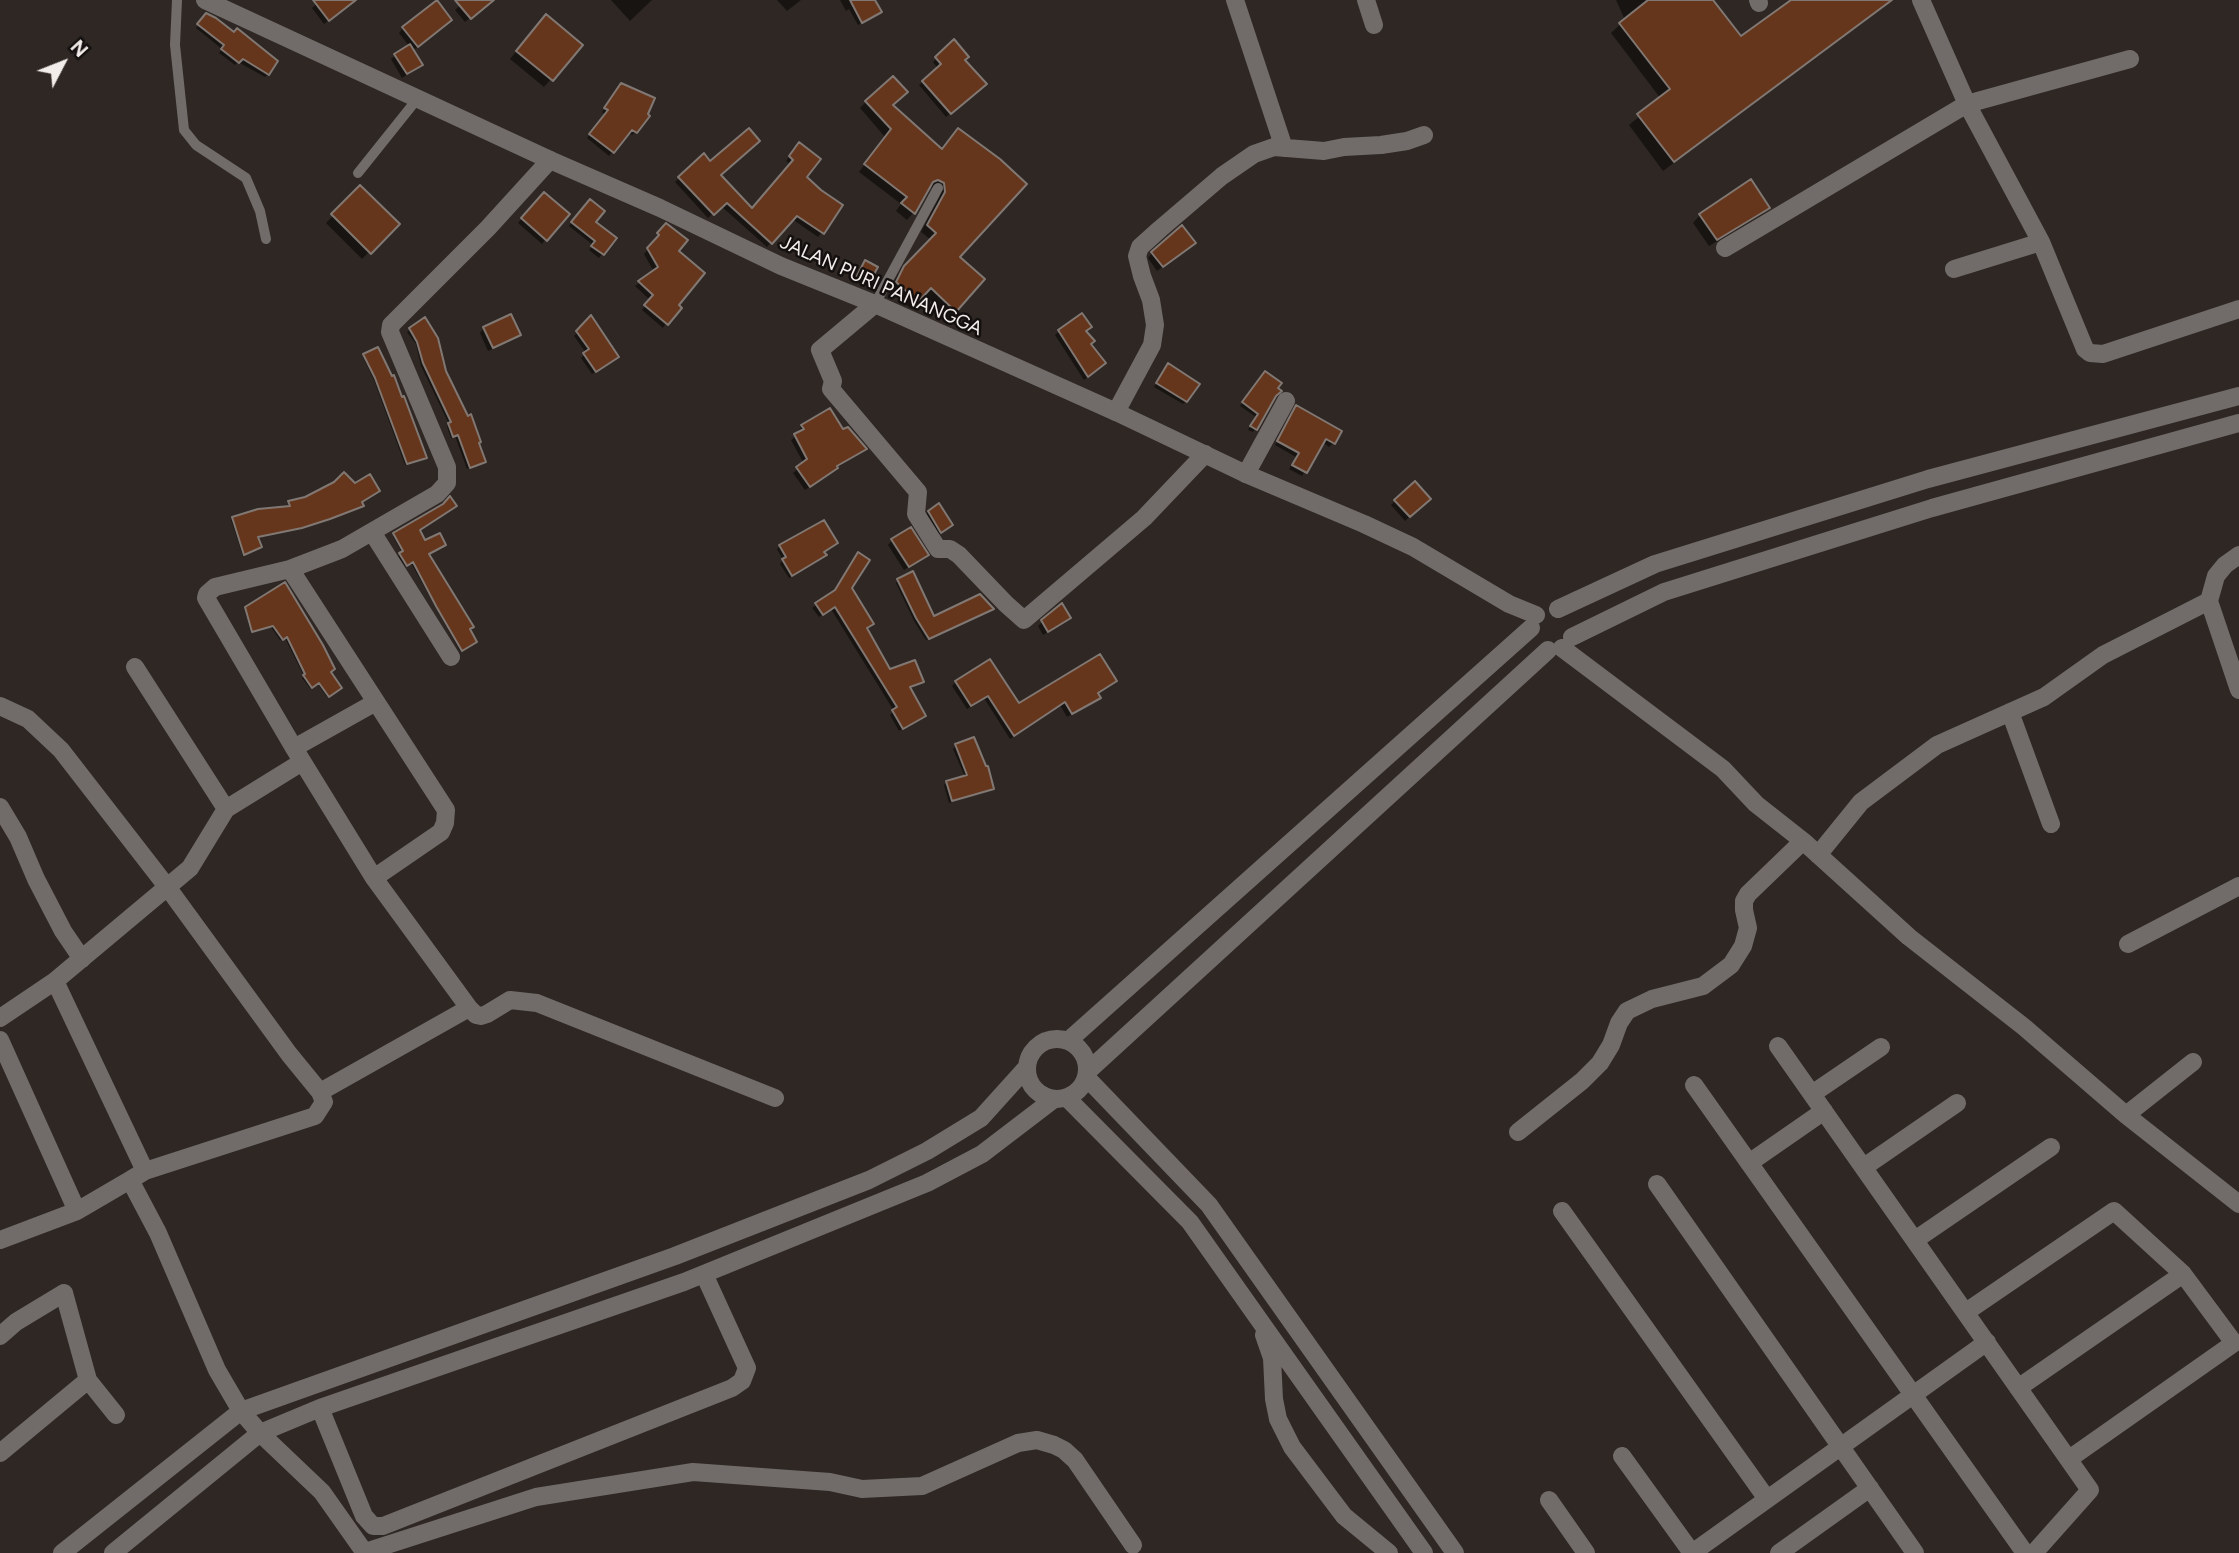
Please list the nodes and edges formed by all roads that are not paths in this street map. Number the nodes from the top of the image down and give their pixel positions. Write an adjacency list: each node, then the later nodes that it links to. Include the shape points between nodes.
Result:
1 (177, 0): 15 (lane, via 175,45 184,130 196,145 246,178)
2 (205, 0): 8 (street, JALAN PURI PANANGGA)
3 (1235, 0): 11 (street)
4 (1366, 0): 6 (street)
5 (1921, 0): 9 (street)
6 (1374, 25)
7 (2130, 59): 9 (street)
8 (418, 98): 12 (street, JALAN PURI PANANGGA); 13 (lane)
9 (1967, 104): 16 (street); 17 (street)
10 (1423, 135): 11 (street, via 1324,151)
11 (1284, 148): 24 (street, via 1254,154 1222,176 1140,247 1137,256 1151,300 1152,345)
12 (550, 160): 19 (street, JALAN PURI PANANGGA); 31 (street, via 391,325 448,476 437,494)
13 (358, 173)
14 (938, 188): 19 (lane)
15 (266, 239)
16 (2040, 242): 18 (street); 20 (street, via 2090,353 2102,354)
17 (1725, 248)
18 (1954, 269)
19 (875, 304): 24 (street, JALAN PURI PANANGGA); 27 (street, via 820,351 833,381 831,389 918,492 916,514 938,549 960,555 1024,621 1144,518)
20 (2239, 309)
21 (2239, 396): 23 (street)
22 (1286, 401): 28 (street)
23 (2202, 407): 26 (street); 29 (street)
24 (1116, 412): 27 (street, JALAN PURI PANANGGA)
25 (2239, 423): 26 (street)
26 (2208, 431): 30 (street)
27 (1205, 454): 28 (street, JALAN PURI PANANGGA)
28 (1247, 474): 36 (street, JALAN PURI PANANGGA, via 1413,547)
29 (1927, 479): 30 (street); 35 (street, via 1655,564)
30 (1932, 508): 37 (street, via 1664,592)
31 (372, 532): 33 (street); 38 (street)
32 (2239, 555): 34 (street, via 2216,576)
33 (290, 569): 41 (street); 44 (street, via 215,587 206,598)
34 (2209, 601): 40 (street); 43 (street, via 2104,655 2044,697)
35 (1558, 609): 36 (street, via 1549,608); 37 (street, via 1573,623)
36 (1534, 622): 37 (street, via 1535,642); 59 (street)
37 (1561, 645): 48 (street, via 1723,769 1756,804); 64 (street)
38 (451, 657)
39 (135, 667): 46 (street)
40 (2239, 690)
41 (376, 702): 44 (street); 50 (street, via 446,816 441,832)
42 (0, 706): 52 (street, via 29,719 61,750)
43 (2010, 712): 47 (street); 49 (street, via 1937,745 1882,785 1861,802)
44 (298, 755): 46 (street); 50 (street)
45 (0, 807): 54 (street)
46 (226, 809): 52 (street, via 190,868)
47 (2051, 824)
48 (1803, 841): 49 (street); 73 (street, via 1748,894 1744,901 1748,928 1731,965 1703,986 1652,999 1628,1012 1600,1063)
49 (1818, 855): 72 (street, via 1909,937)
50 (374, 878): 56 (street)
51 (2239, 886): 53 (street)
52 (168, 888): 54 (street); 66 (street)
53 (2128, 944)
54 (82, 959): 55 (street)
55 (55, 981): 57 (street); 77 (street)
56 (469, 1008): 66 (street); 68 (street, via 481,1016 510,1000 537,1003)
57 (0, 1018)
58 (0, 1040): 80 (street)
59 (1068, 1041): 63 (street, via 1043,1042 1035,1048); 64 (street, via 1086,1058)
60 (1778, 1046): 67 (street)
61 (1881, 1047): 67 (street)
62 (2193, 1062): 72 (street)
63 (1027, 1067): 69 (street, via 1034,1088 1043,1096); 84 (street, via 981,1118 927,1151 869,1180)
64 (1087, 1074): 69 (street, via 1077,1093); 88 (street, via 1209,1205)
65 (1693, 1085): 75 (street)
66 (320, 1092): 77 (street, via 324,1102 315,1116)
67 (1812, 1094): 71 (street)
68 (775, 1098)
69 (1060, 1099): 85 (street, via 982,1154 927,1183); 90 (street, via 1190,1223)
70 (1957, 1102): 76 (street)
71 (1824, 1111): 75 (street); 76 (street)
72 (2126, 1115): 79 (street)
73 (1518, 1132)
74 (2051, 1147): 83 (street)
75 (1749, 1163): 95 (street)
76 (1864, 1167): 83 (street)
77 (138, 1175): 80 (street); 97 (street, via 217,1370)
78 (1657, 1184): 100 (street)
79 (2239, 1204)
80 (78, 1211): 82 (street)
81 (1562, 1211): 105 (street)
82 (0, 1240)
83 (1915, 1240): 89 (street)
84 (675, 1256): 87 (street); 97 (street)
85 (704, 1274): 87 (street); 96 (street, via 747,1368 742,1381 383,1526 373,1526 365,1516)
86 (2183, 1275): 89 (street, via 2114,1211); 94 (street); 103 (street, via 2234,1343)
87 (684, 1282): 96 (street)
88 (1280, 1305): 90 (street); 114 (street)
89 (1966, 1312): 92 (street)
90 (1259, 1320): 112 (street, via 1272,1358 1278,1419 1292,1447 1344,1516); 113 (street)
91 (0, 1336): 93 (street, via 64,1293)
92 (1987, 1342): 94 (street); 95 (street)
93 (88, 1380): 98 (street); 101 (street)
94 (2018, 1388): 103 (street)
95 (1913, 1395): 100 (street); 118 (street)
96 (320, 1408): 99 (street)
97 (241, 1411): 99 (street); 110 (street)
98 (116, 1415)
99 (260, 1433): 109 (street, via 322,1492); 111 (street)
100 (1841, 1447): 104 (street); 105 (street)
101 (0, 1453)
102 (1622, 1456): 105 (street, via 1692,1553)
103 (2069, 1459): 119 (street, via 2090,1490)
104 (1870, 1488): 108 (street); 117 (street)
105 (1767, 1499)
106 (1549, 1500): 115 (street)
107 (1133, 1545): 109 (street, via 1075,1461 1064,1450 1037,1440 1018,1443 922,1486 862,1489 830,1482 693,1472 536,1497)
108 (1800, 1547): 116 (street)
109 (365, 1552)
110 (62, 1553)
111 (113, 1553)
112 (1389, 1553)
113 (1424, 1553)
114 (1455, 1553)
115 (1586, 1553)
116 (1779, 1553)
117 (1915, 1553)
118 (2025, 1553)
119 (2034, 1553)

